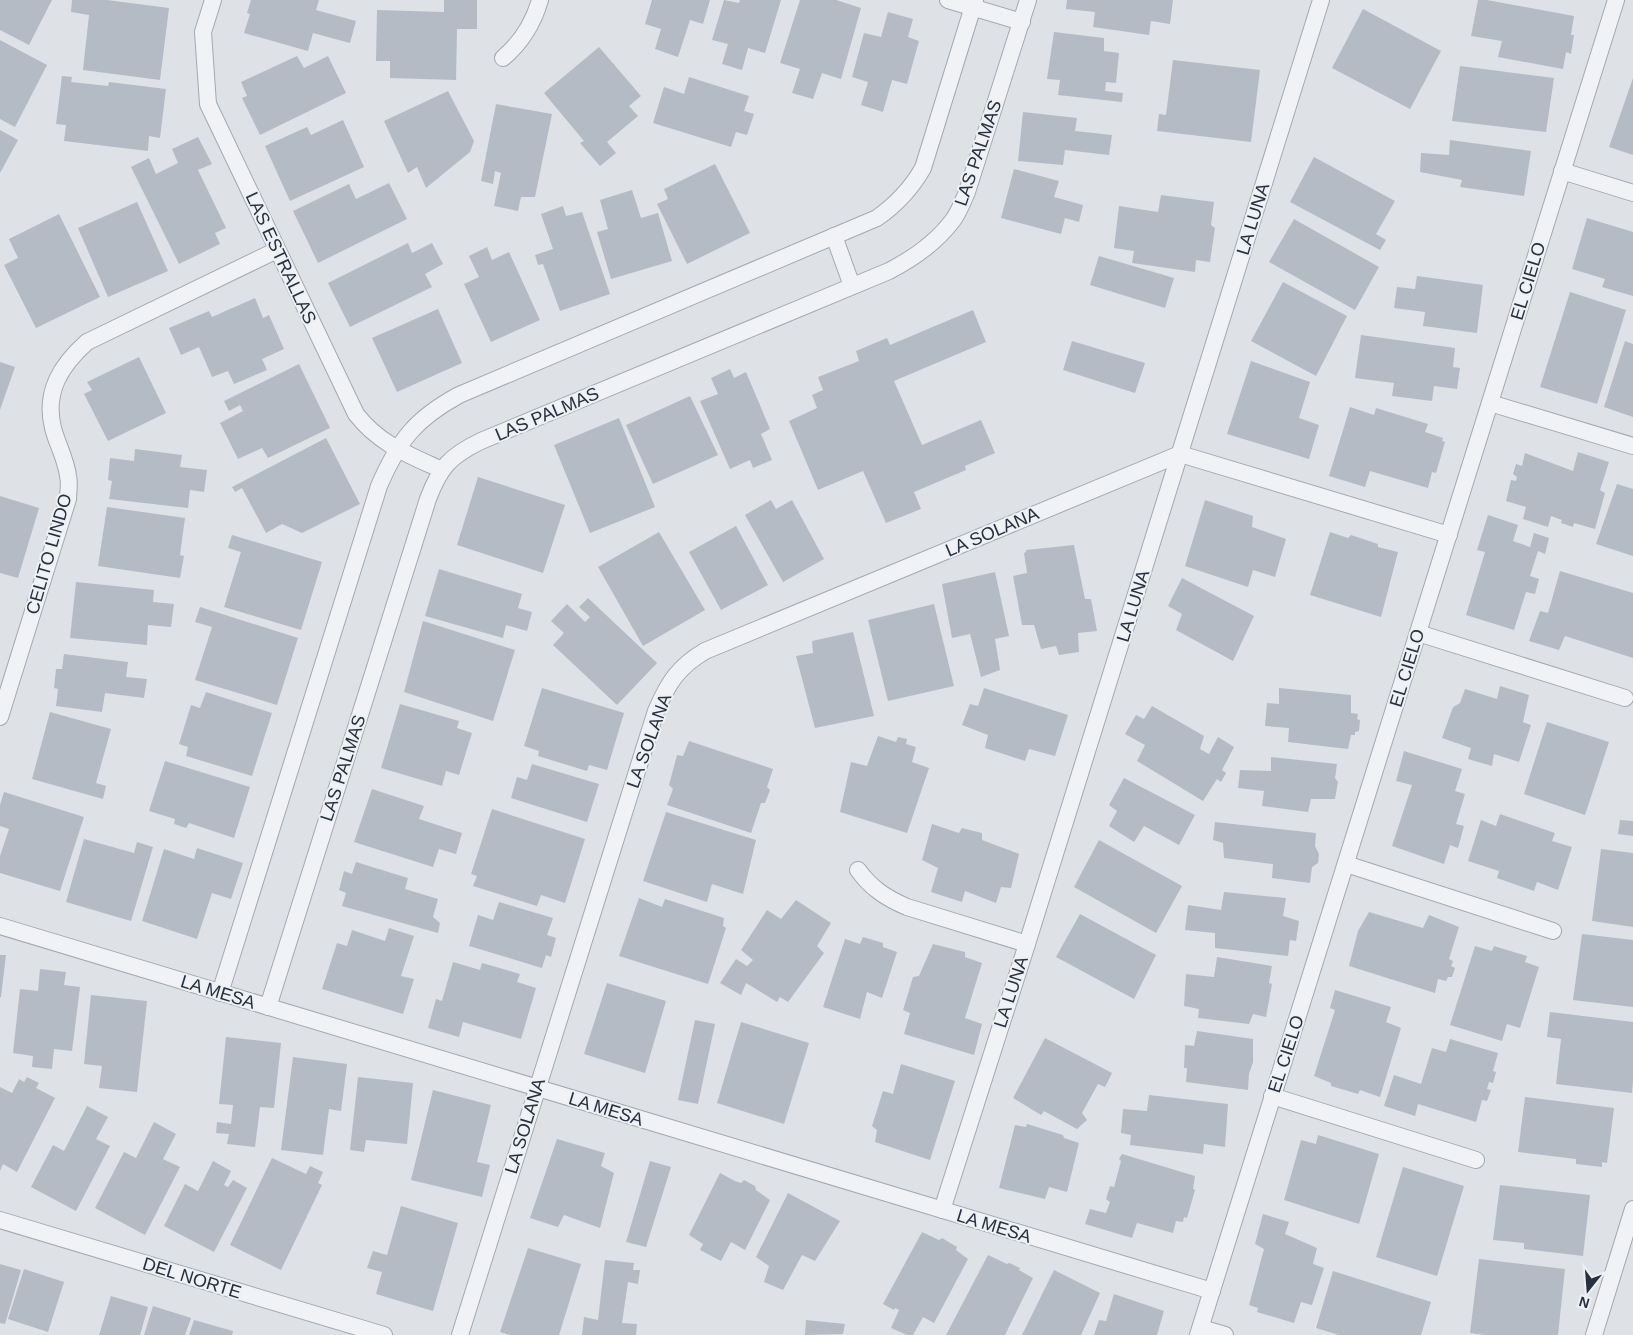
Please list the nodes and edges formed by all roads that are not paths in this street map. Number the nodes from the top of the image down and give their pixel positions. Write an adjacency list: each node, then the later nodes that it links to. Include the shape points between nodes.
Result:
1 (213, 0): 13 (lane, LAS ESTRALLAS, via 203,32 208,104)
2 (540, 0): 9 (lane, via 533,22 514,49)
3 (948, 0): 7 (lane)
4 (1028, 0): 8 (lane, LAS PALMAS)
5 (1321, 0): 18 (lane, LA LUNA)
6 (1616, 0): 10 (lane, EL CIELO)
7 (973, 4): 8 (lane); 12 (lane, via 923,168 914,184 877,218)
8 (1022, 22): 14 (lane, LAS PALMAS, via 967,192 954,219 936,241 914,258)
9 (503, 58)
10 (1562, 171): 11 (lane); 15 (lane, EL CIELO)
11 (1633, 193)
12 (834, 236): 14 (lane); 17 (lane, via 459,395 426,416)
13 (277, 250): 17 (lane, LAS ESTRALLAS, via 356,414 366,428); 23 (lane, CELITO LINDO, via 86,342 60,371 51,409 53,427 69,477 68,499)
14 (852, 286): 19 (lane, LAS PALMAS, via 481,441 453,458)
15 (1490, 403): 16 (lane); 20 (lane, EL CIELO)
16 (1633, 446)
17 (397, 449): 19 (lane, LAS ESTRALLAS); 29 (lane, via 379,486)
18 (1180, 454): 20 (lane); 28 (lane, LA LUNA); 31 (lane, LA SOLANA, via 690,660 665,690 656,711)
19 (442, 470): 30 (lane, LAS PALMAS, via 428,500)
20 (1449, 535): 21 (lane, EL CIELO)
21 (1418, 633): 22 (lane); 24 (lane, EL CIELO)
22 (1625, 698)
23 (0, 717)
24 (1346, 864): 27 (lane); 32 (lane, EL CIELO)
25 (858, 870): 28 (lane, via 867,882 891,900)
26 (0, 926): 29 (lane, LA MESA)
27 (1554, 931)
28 (1027, 944): 35 (lane, LA LUNA)
29 (220, 993): 30 (lane, LA MESA)
30 (268, 1007): 31 (lane, LA MESA)
31 (537, 1088): 35 (lane, LA MESA); 40 (lane, LA SOLANA)
32 (1272, 1096): 33 (lane); 37 (lane, EL CIELO)
33 (1476, 1160)
34 (1633, 1209): 42 (lane)
35 (942, 1210): 37 (lane, LA MESA)
36 (0, 1220): 39 (lane, DEL NORTE)
37 (1212, 1291): 38 (lane, EL CIELO)
38 (1200, 1331): 41 (lane)
39 (384, 1335)
40 (460, 1335)
41 (1225, 1335)
42 (1594, 1335)

